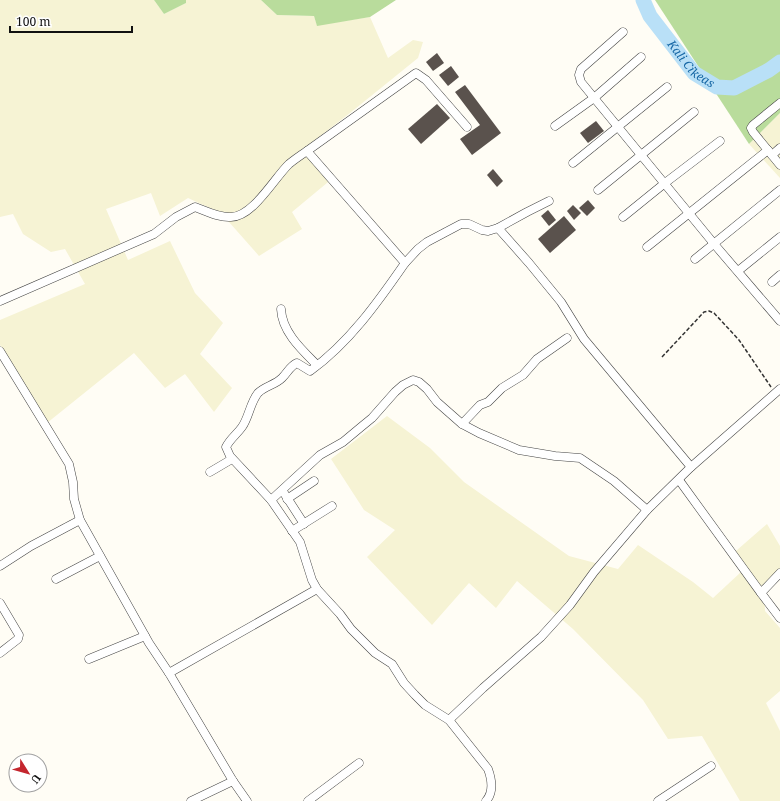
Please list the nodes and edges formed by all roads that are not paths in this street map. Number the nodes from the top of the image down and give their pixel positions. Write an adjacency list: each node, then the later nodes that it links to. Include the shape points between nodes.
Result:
1 (623, 32): 4 (street, via 582,69 582,82)
2 (641, 57): 4 (street)
3 (668, 87): 9 (street)
4 (594, 98): 7 (street); 9 (street)
5 (780, 103): 13 (street, via 751,128)
6 (694, 112): 14 (street)
7 (555, 126)
8 (467, 127): 12 (street, via 426,80 416,73)
9 (618, 127): 14 (street); 15 (street)
10 (720, 141): 17 (street)
11 (780, 148): 13 (street)
12 (307, 151): 28 (street); 32 (street, via 289,164 258,201 243,214 232,217 220,216 196,207 176,217 154,234)
13 (770, 152): 16 (street); 21 (street)
14 (641, 155): 17 (street); 18 (street)
15 (573, 163)
16 (780, 165)
17 (665, 183): 21 (street); 22 (street)
18 (598, 190)
19 (780, 190): 25 (street)
20 (549, 201): 23 (street)
21 (689, 213): 25 (street); 26 (street)
22 (623, 218)
23 (498, 228): 28 (street, via 488,231 461,224 427,242); 41 (street, via 561,302 584,339)
24 (780, 237): 29 (street)
25 (715, 244): 27 (street); 29 (street)
26 (647, 247)
27 (695, 260)
28 (405, 263): 37 (street, via 362,322)
29 (738, 271): 34 (street)
30 (780, 275): 31 (street)
31 (772, 282)
32 (0, 301)
33 (281, 309): 37 (street, via 284,326)
34 (780, 321)
35 (567, 338): 39 (street, via 537,359 523,375 502,388 488,402 480,405)
36 (0, 351): 48 (street, via 69,464)
37 (317, 365): 40 (street, via 309,371 297,362 282,378 259,392 244,423 226,447)
38 (778, 391): 41 (street)
39 (462, 424): 45 (street, via 437,402 427,389 413,380 395,392 372,418 343,442 320,455); 47 (street, via 520,450 580,458 614,481)
40 (232, 459): 42 (street); 45 (street)
41 (692, 467): 43 (street)
42 (210, 472)
43 (679, 480): 47 (street); 56 (street)
44 (314, 481): 49 (street, via 286,496)
45 (271, 500): 50 (street)
46 (332, 506): 49 (street)
47 (647, 510): 63 (street, via 541,637)
48 (80, 520): 51 (street); 52 (street)
49 (304, 524): 50 (street)
50 (292, 531): 55 (street, via 300,542)
51 (100, 556): 54 (street); 59 (street)
52 (0, 566)
53 (780, 573): 56 (street)
54 (56, 579)
55 (317, 590): 62 (street); 63 (street, via 375,653 392,664 415,695)
56 (761, 593): 58 (street)
57 (0, 603): 60 (street, via 19,635 18,639)
58 (780, 618)
59 (145, 636): 61 (street); 62 (street)
60 (0, 653)
61 (89, 659)
62 (169, 673): 66 (street)
63 (450, 720): 70 (street, via 488,769 491,790)
64 (359, 764): 69 (street)
65 (711, 766): 71 (street)
66 (233, 781): 67 (street); 68 (street)
67 (190, 801)
68 (247, 801)
69 (308, 801)
70 (486, 801)
71 (658, 801)

